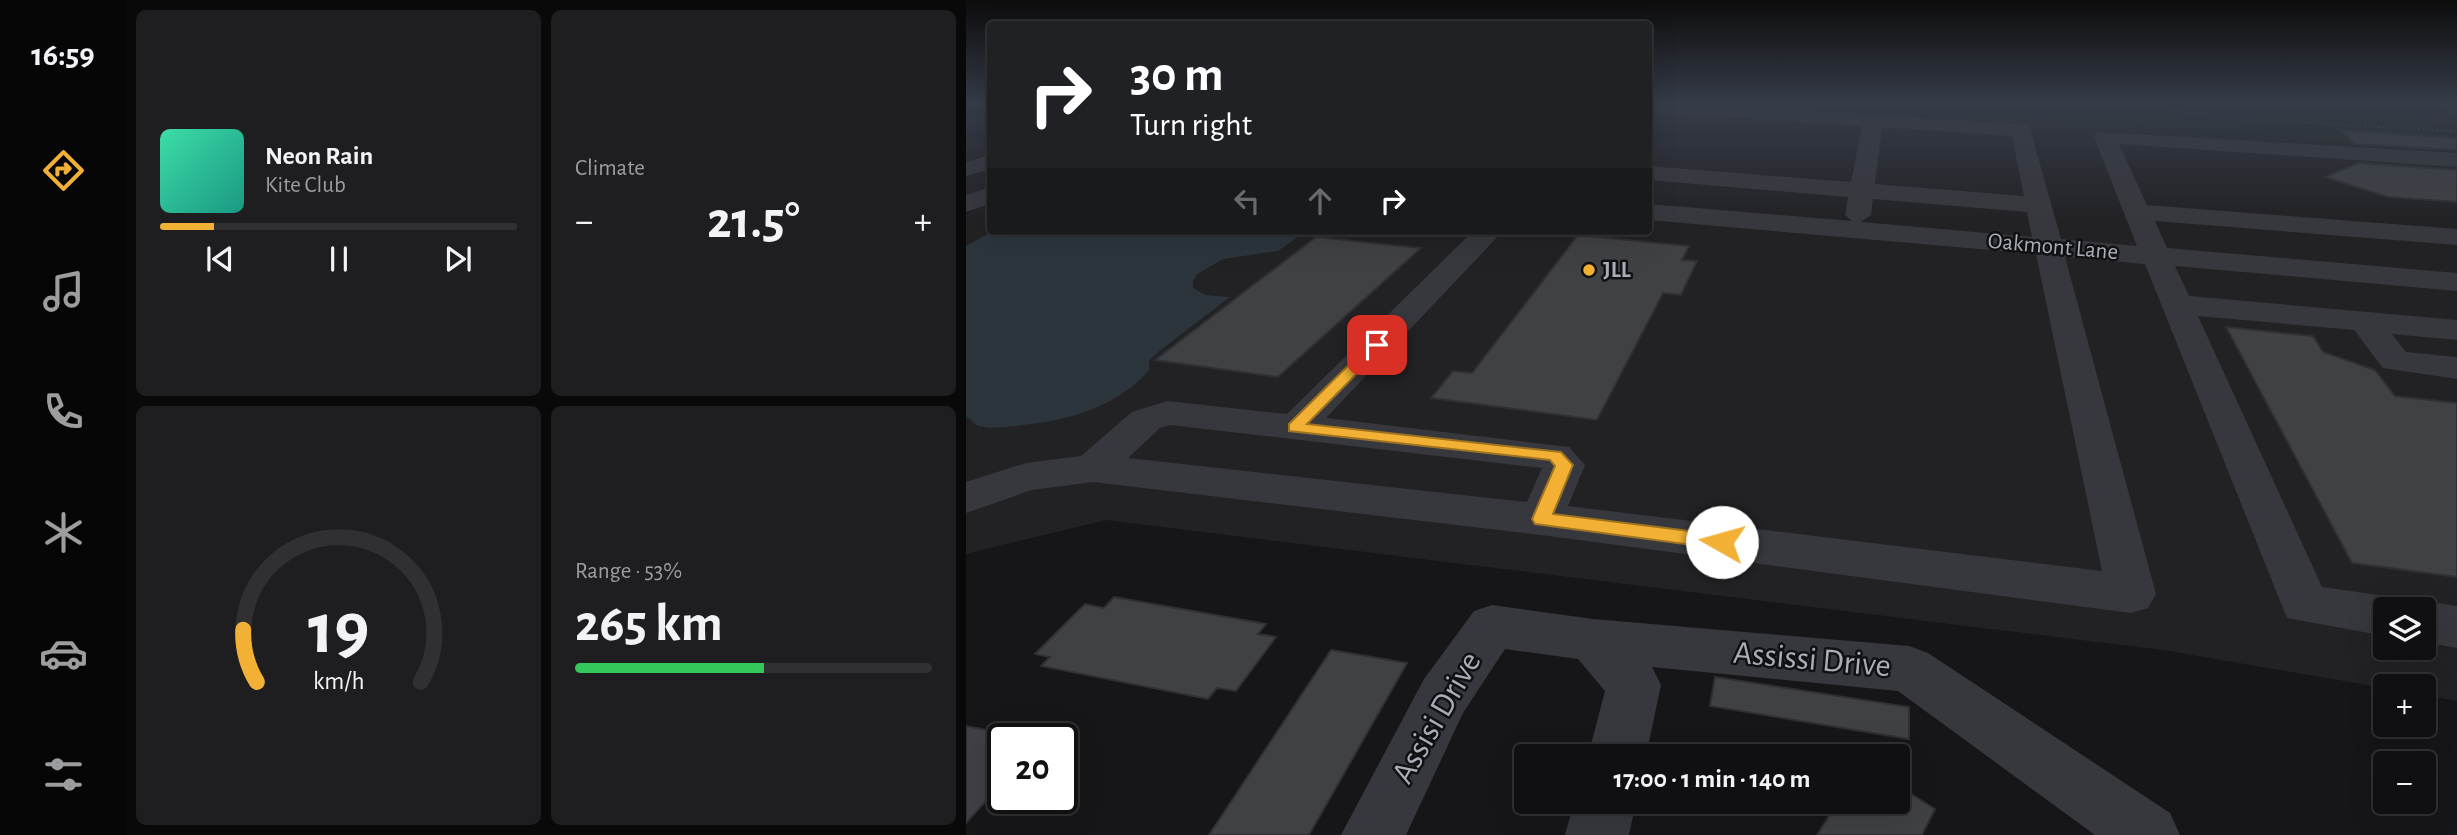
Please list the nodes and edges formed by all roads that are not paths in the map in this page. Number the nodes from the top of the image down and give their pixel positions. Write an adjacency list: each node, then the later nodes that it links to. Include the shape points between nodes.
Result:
1 (1869, 143): 14 (street)
2 (2024, 143): 10 (street)
3 (2107, 143): 17 (street)
4 (2196, 143): 6 (street)
5 (1652, 157): 14 (street)
6 (2457, 160)
7 (987, 163): 8 (street)
8 (966, 169)
9 (1652, 174): 14 (street)
10 (2035, 195): 14 (street); 21 (street)
11 (987, 196): 15 (street)
12 (1652, 199): 14 (street, Oakmont Lane)
13 (2313, 202): 18 (street, via 2412,211)
14 (1860, 203): 16 (street, Oakmont Lane); 21 (street, Oakmont Lane)
15 (966, 204)
16 (1652, 212)
17 (2136, 212): 20 (street); 22 (street)
18 (2457, 226)
19 (1485, 235): 29 (street)
20 (2457, 237)
21 (2045, 240): 22 (street, Oakmont Lane); 32 (street, via 2131,594)
22 (2153, 250): 23 (street, Oakmont Lane); 24 (street, Oakmont Lane); 25 (street)
23 (2457, 268)
24 (2457, 282)
25 (2176, 304): 26 (street); 33 (street, via 2305,604)
26 (2364, 321): 27 (street); 28 (street, via 2395,361)
27 (2457, 330)
28 (2457, 368)
29 (1295, 428): 30 (street, via 1167,414 1146,420); 32 (street, via 1555,456 1564,465)
30 (1093, 468): 31 (street, via 1026,477); 32 (street)
31 (966, 498)
32 (1541, 519)
33 (2373, 614)
34 (2436, 624): 35 (street)
35 (2457, 627)
36 (1593, 640): 37 (street, via 1634,685); 39 (street, Assisi Drive, via 1492,626 1443,696); 41 (street, Assissi Drive, via 1909,668)
37 (1619, 744)
38 (1602, 814): 40 (street)
39 (1373, 835)
40 (1597, 835)
41 (2148, 835)

